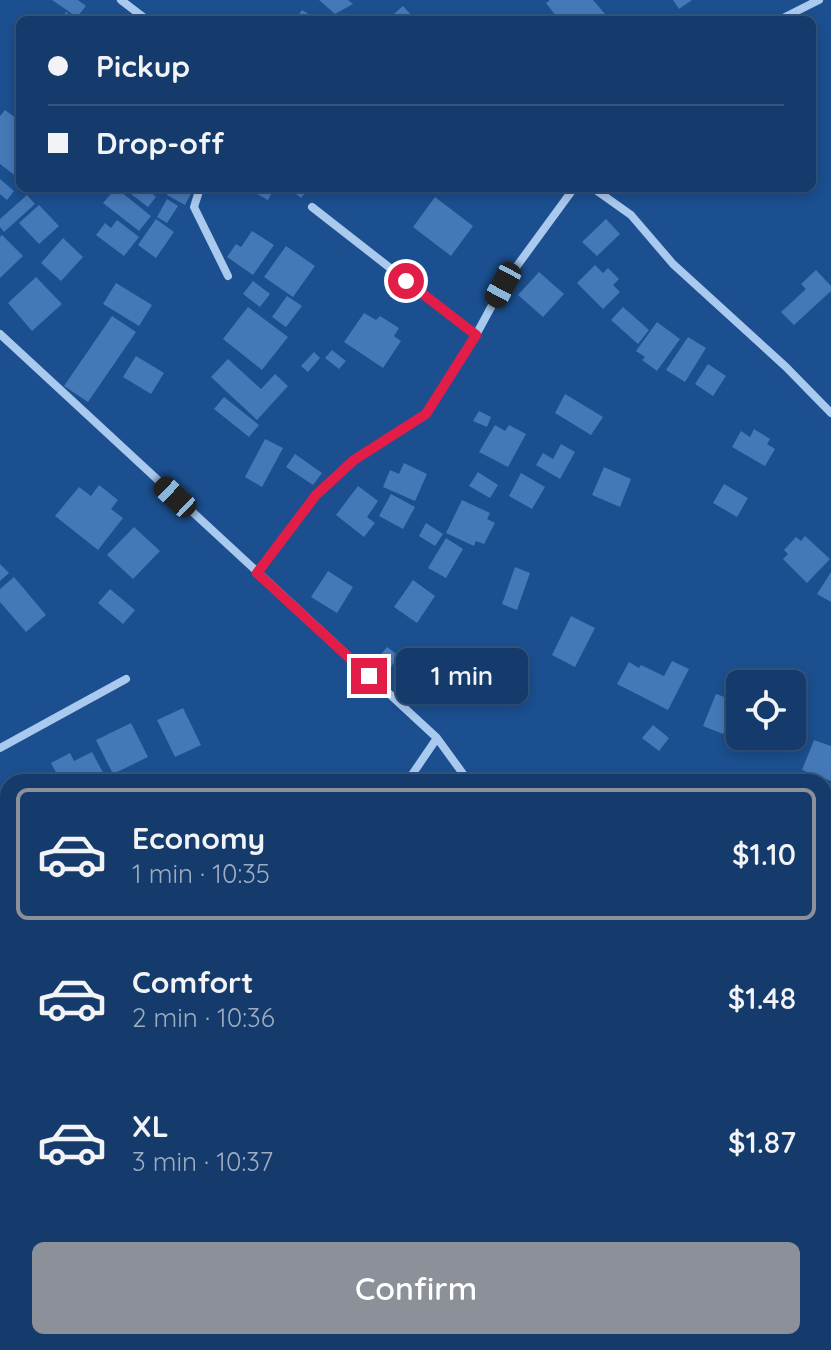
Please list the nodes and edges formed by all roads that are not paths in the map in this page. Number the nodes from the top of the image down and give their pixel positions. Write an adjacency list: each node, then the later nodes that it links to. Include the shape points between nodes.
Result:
1 (121, 0): 3 (street)
2 (819, 0): 4 (street)
3 (142, 16)
4 (787, 16)
5 (199, 192): 9 (street, via 194,207)
6 (571, 192): 11 (street, via 503,285)
7 (599, 192): 12 (street, via 631,215 673,264)
8 (312, 207): 11 (street)
9 (228, 276)
10 (0, 334): 13 (street)
11 (476, 335): 13 (street, via 426,414 354,460 316,495)
12 (831, 413)
13 (257, 573): 15 (street)
14 (126, 679): 16 (street)
15 (437, 738): 17 (street); 18 (street)
16 (0, 748)
17 (412, 774)
18 (463, 774)

